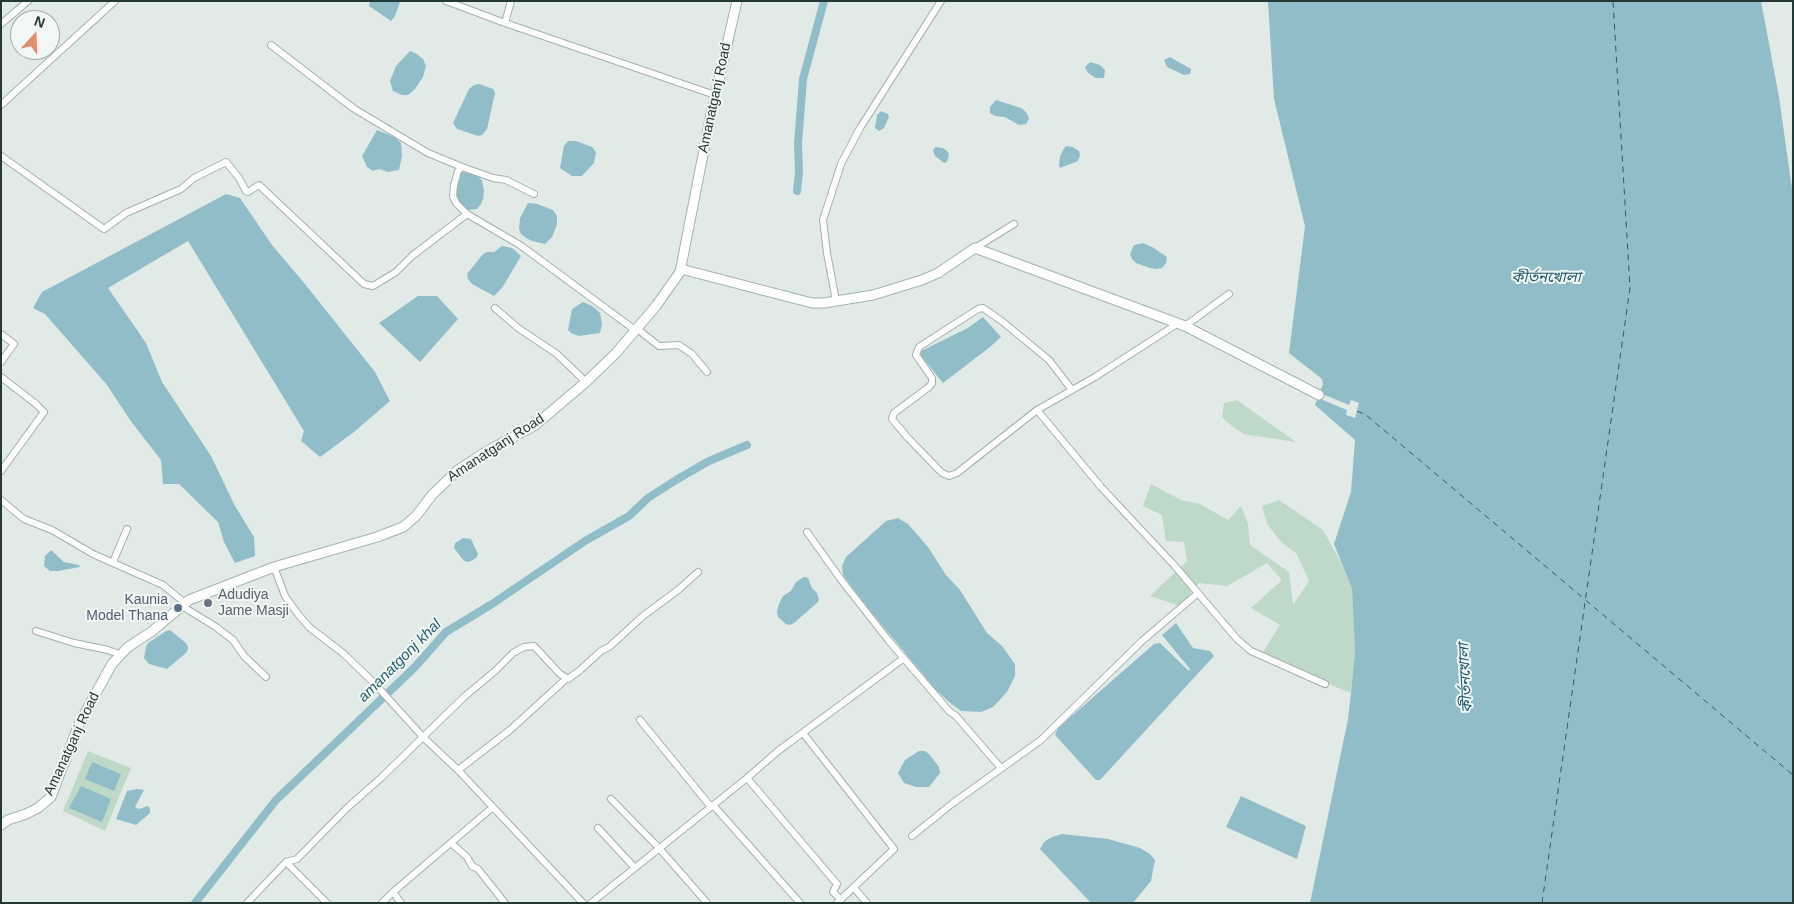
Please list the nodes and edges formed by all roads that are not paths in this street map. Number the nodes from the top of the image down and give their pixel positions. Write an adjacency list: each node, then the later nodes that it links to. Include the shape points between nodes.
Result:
1 (28, 1): 8 (street)
2 (115, 1): 11 (street)
3 (446, 1): 7 (street)
4 (511, 1): 7 (street)
5 (737, 1): 10 (main road, Amanatganj Road)
6 (942, 1): 20 (street, via 860,128 841,164 823,220)
7 (505, 23): 10 (street)
8 (1, 24)
9 (271, 45): 13 (street, via 353,108 428,153)
10 (715, 94): 18 (main road, Amanatganj Road)
11 (1, 105)
12 (1, 156): 15 (street, via 104,229 126,213 181,189 194,178 226,162 246,191 259,185 364,284 373,286 396,272)
13 (462, 167): 14 (street, via 506,180); 15 (street, via 458,171 453,196)
14 (534, 194)
15 (467, 214): 23 (street, via 520,245)
16 (1014, 224): 17 (street)
17 (975, 248): 20 (main road, via 922,280 873,295); 22 (main road)
18 (681, 269): 20 (main road, via 812,303); 23 (main road, Amanatganj Road, via 656,306)
19 (1228, 294): 22 (street)
20 (836, 301)
21 (495, 308): 28 (street, via 557,354)
22 (1181, 325): 29 (street); 30 (main road)
23 (635, 329): 26 (street, via 659,346 679,345 692,354); 28 (main road, Amanatganj Road)
24 (1, 334): 25 (street, via 14,344)
25 (1, 362)
26 (707, 372)
27 (1, 377): 32 (street, via 44,412)
28 (586, 382): 37 (main road, Amanatganj Road, via 534,426 458,470 403,527)
29 (1072, 390): 31 (street); 31 (street, via 1042,354 983,308 919,346 916,355 932,383 892,419 942,473 949,476)
30 (1319, 395)
31 (1038, 410): 39 (street, via 1101,487)
32 (1, 471)
33 (1, 500): 36 (street, via 24,519)
34 (126, 529): 36 (street)
35 (807, 532): 43 (street)
36 (113, 562): 40 (street, via 163,585)
37 (274, 567): 40 (main road, Amanatganj Road, via 189,600); 49 (street, via 285,596 298,614 375,684)
38 (698, 572): 45 (street, via 609,647)
39 (1198, 593): 46 (street, via 1251,651); 50 (street, via 1142,641 1041,740)
40 (184, 605): 42 (main road, Amanatganj Road, via 128,646); 44 (street, via 233,640 244,656)
41 (36, 631): 42 (street)
42 (121, 655): 56 (main road, Amanatganj Road, via 112,664 79,724 51,797 38,808)
43 (904, 658): 48 (street); 50 (street)
44 (266, 676)
45 (566, 678): 49 (street, via 534,646 524,647 513,653); 51 (street, via 510,730)
46 (1325, 684)
47 (640, 720): 55 (street)
48 (803, 733): 52 (street); 63 (street, via 894,849)
49 (423, 737): 51 (street); 61 (street, via 296,859)
50 (1001, 768): 58 (street)
51 (458, 770): 54 (street)
52 (747, 778): 55 (street); 65 (street, via 837,884 834,892)
53 (612, 799): 60 (street)
54 (492, 806): 59 (street); 71 (street)
55 (712, 806): 60 (street); 74 (street)
56 (1, 825)
57 (598, 828): 62 (street)
58 (912, 836)
59 (451, 843): 64 (street); 70 (street, via 478,869)
60 (659, 848): 62 (street); 73 (street)
61 (286, 862): 66 (street); 67 (street)
62 (634, 867): 72 (street)
63 (854, 888): 65 (street); 75 (street)
64 (393, 892): 68 (street); 69 (street)
65 (839, 901)
66 (247, 903)
67 (327, 903)
68 (382, 903)
69 (401, 903)
70 (505, 903)
71 (583, 903)
72 (591, 903)
73 (706, 903)
74 (800, 903)
75 (867, 903)

